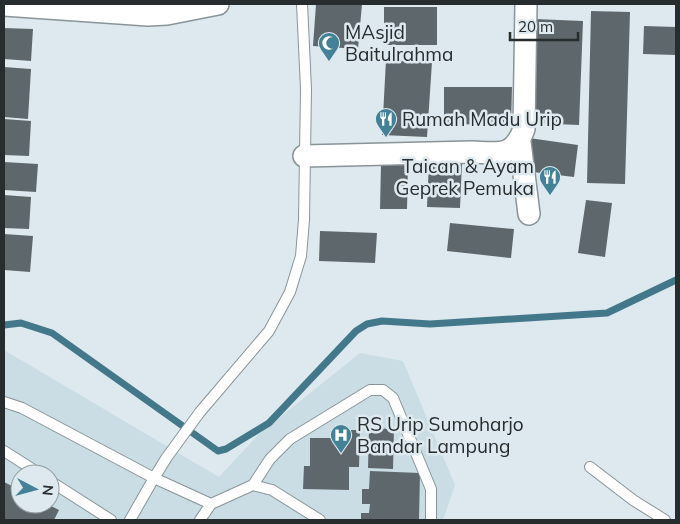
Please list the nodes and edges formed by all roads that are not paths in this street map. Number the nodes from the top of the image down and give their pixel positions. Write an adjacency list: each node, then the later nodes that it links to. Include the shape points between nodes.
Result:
1 (218, 4): 4 (street, via 148,15)
2 (302, 4): 6 (lane, via 306,89)
3 (526, 4): 5 (street, via 524,129)
4 (4, 5)
5 (520, 142): 6 (street, via 511,150 497,153); 7 (street)
6 (304, 156): 12 (lane, via 301,256 290,292 269,331 200,412)
7 (528, 214)
8 (4, 402): 12 (lane, via 22,408)
9 (4, 451): 10 (lane)
10 (24, 464)
11 (590, 467): 21 (lane)
12 (154, 478): 15 (lane); 17 (lane)
13 (253, 485): 15 (lane); 19 (lane, via 272,490); 20 (lane, via 290,439 370,390 383,390 393,398 431,488)
14 (60, 487): 16 (lane)
15 (211, 504): 18 (lane)
16 (111, 520)
17 (130, 520)
18 (200, 520)
19 (320, 520)
20 (431, 520)
21 (665, 520)

